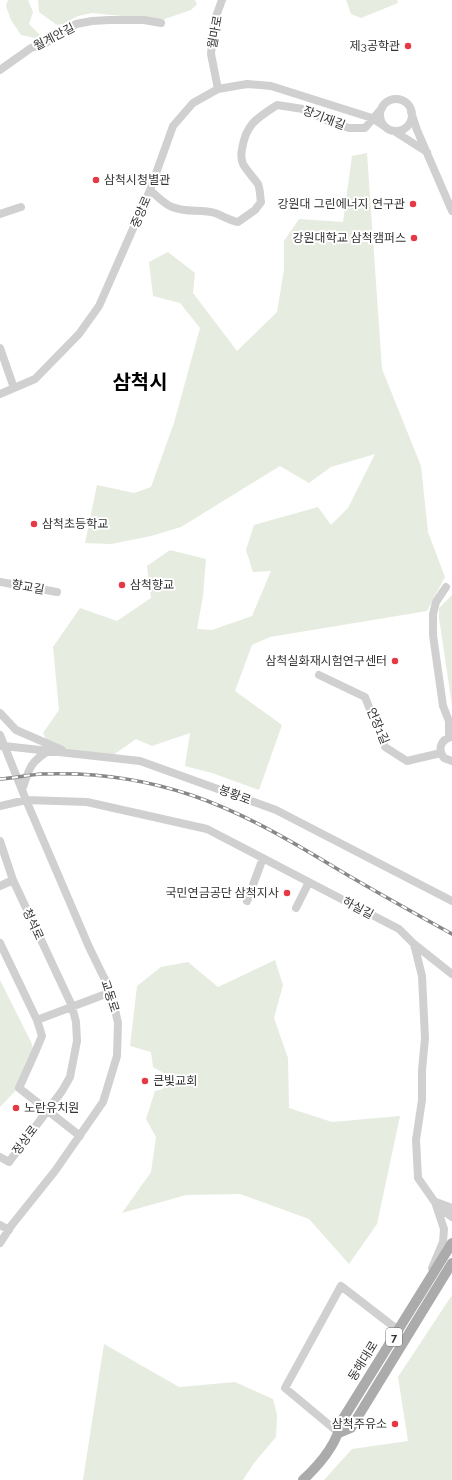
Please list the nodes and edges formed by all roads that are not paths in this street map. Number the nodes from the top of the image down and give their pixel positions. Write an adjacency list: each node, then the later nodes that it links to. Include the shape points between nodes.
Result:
1 (222, 0): 4 (street, 월마로, via 214,22 210,54)
2 (161, 23): 3 (street, 월계안길, via 144,20 92,20 76,24 44,44 31,48)
3 (0, 70)
4 (218, 89): 7 (street, 중앙로, via 247,84 272,86); 11 (street, 중앙로, via 192,103 173,126)
5 (382, 108): 6 (street, via 390,101 397,100 407,104); 7 (street); 8 (street, via 380,117)
6 (411, 112): 9 (street, via 407,126 399,131); 10 (street)
7 (372, 118): 8 (street, 중앙로); 11 (street, 장기재길, via 365,128 349,128 304,109 277,105 261,115 244,136 241,155 250,175 259,184 261,202 255,210 238,222 216,213 171,207)
8 (384, 126): 9 (street)
9 (393, 131): 10 (street)
10 (427, 152): 13 (street)
11 (150, 190): 16 (street, 중앙로, via 98,306 79,334 35,379)
12 (21, 207): 14 (street)
13 (452, 211)
14 (0, 214)
15 (0, 348): 16 (street)
16 (14, 388): 17 (street, 중앙로)
17 (0, 394)
18 (0, 582): 20 (street, 향교길)
19 (446, 587): 24 (street, via 436,602 433,635)
20 (57, 592)
21 (319, 675): 28 (street, 언장1길, via 365,697 385,747 407,761)
22 (0, 712): 27 (street, via 16,730)
23 (0, 735): 25 (street, 교동로)
24 (450, 737): 28 (street, via 441,744)
25 (2, 746): 26 (street, 봉황로); 30 (street, 교동로)
26 (48, 751): 27 (street, 봉황로); 30 (street, via 30,767)
27 (68, 753): 39 (street, 봉황로, via 140,761 276,810)
28 (441, 753): 29 (street, via 444,758)
29 (452, 761)
30 (22, 790): 31 (street, 교동로)
31 (26, 800): 32 (street); 34 (street, 하실길, via 86,802 207,829); 44 (street, 교동로)
32 (0, 806)
33 (0, 841): 35 (street, 청석로)
34 (263, 858): 36 (street, 하실길); 38 (street)
35 (13, 880): 37 (street); 45 (street, 청석로)
36 (309, 882): 40 (street); 42 (street, 하실길, via 399,929)
37 (0, 886)
38 (247, 900)
39 (452, 901)
40 (296, 908)
41 (0, 943): 46 (street)
42 (414, 944): 43 (street, 하실길); 50 (street, via 422,976 425,1038 422,1100 416,1140 418,1178)
43 (452, 974)
44 (111, 992): 45 (street); 48 (street, 교동로, via 118,1023 117,1056 102,1102)
45 (72, 1006): 46 (street); 47 (street, 청석로, via 76,1022 75,1056 70,1077)
46 (37, 1020): 47 (street, via 42,1036 19,1088)
47 (47, 1111): 48 (street); 49 (street, 정상로, via 9,1162)
48 (80, 1136): 54 (street, 교동로)
49 (0, 1157)
50 (434, 1201): 51 (street); 52 (street); 58 (street, via 444,1229 443,1242 434,1265 422,1283)
51 (452, 1208)
52 (452, 1217)
53 (0, 1225): 54 (street)
54 (9, 1230): 55 (street, 교동로)
55 (0, 1243)
56 (452, 1243): 58 (main road, 동해대로 / 7)
57 (452, 1263): 60 (main road, 동해대로 / 7, via 351,1428)
58 (417, 1299): 59 (main road, 동해대로 / 7)
59 (398, 1330): 60 (main road, 동해대로 / 7, via 341,1422); 60 (street, via 342,1286 285,1388)
60 (339, 1433): 61 (main road, 동해대로 / 7)
61 (303, 1480)

